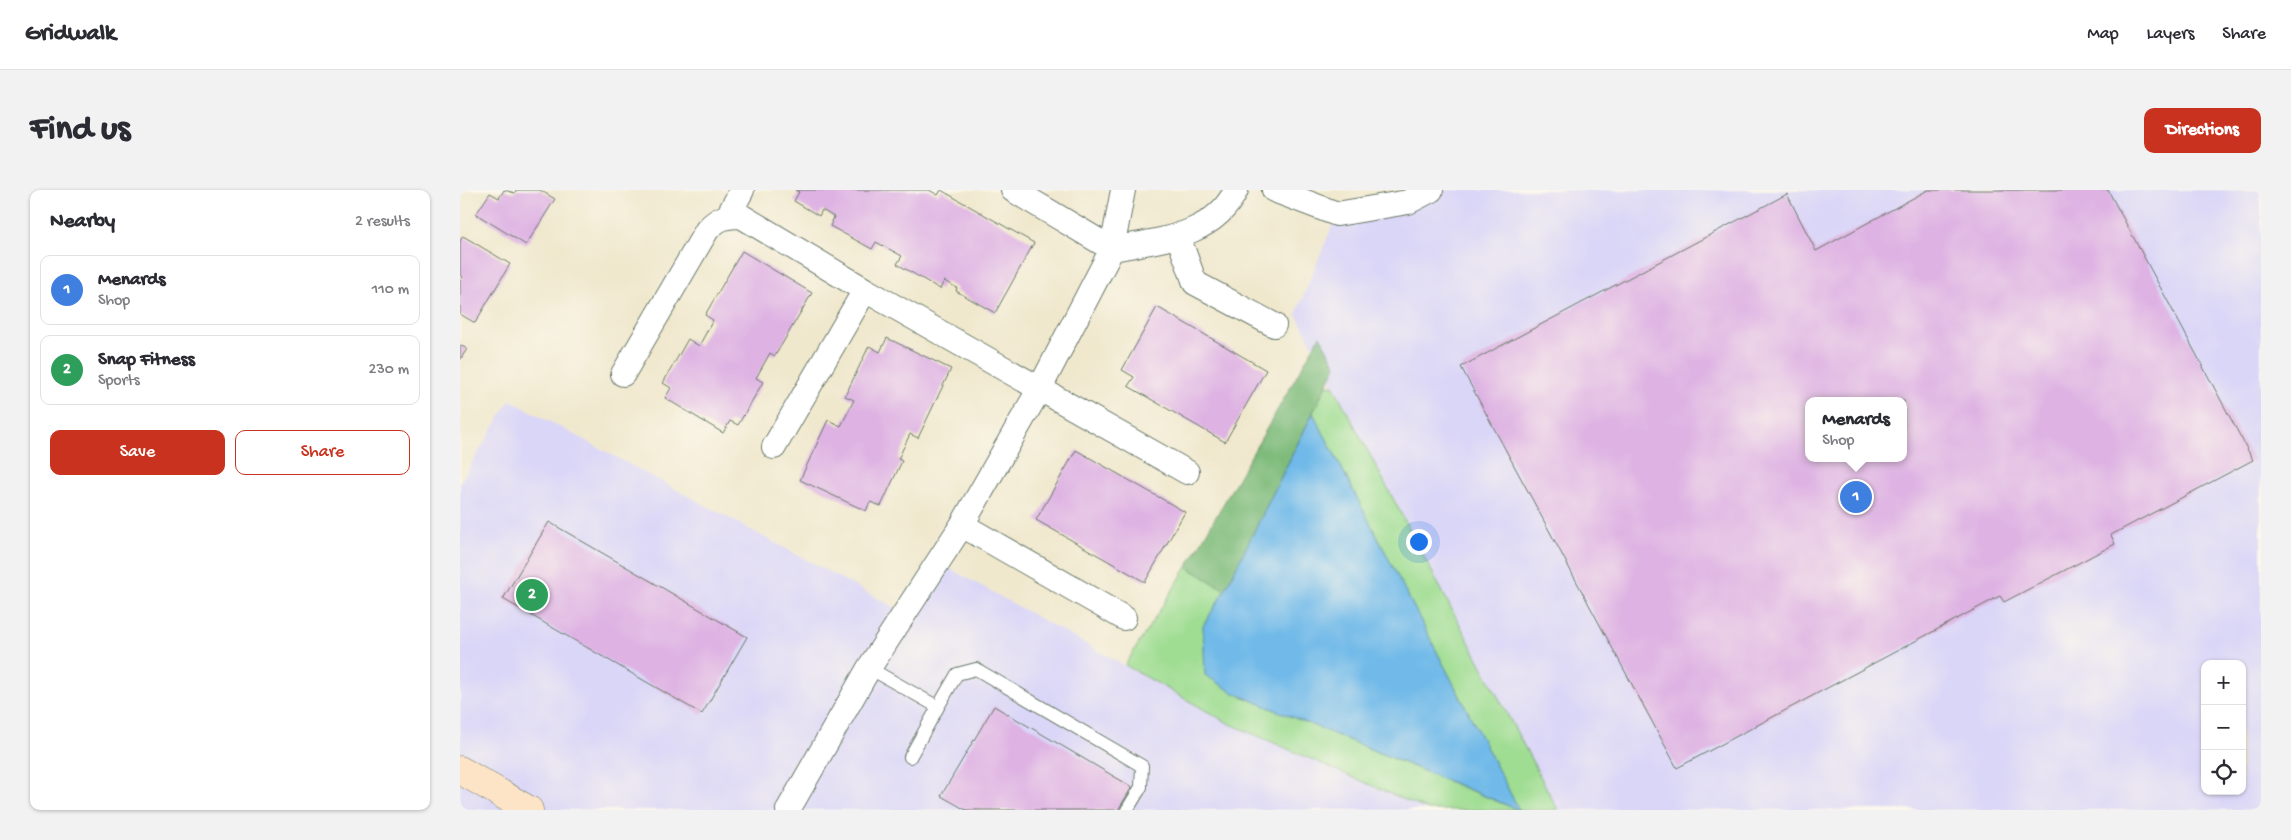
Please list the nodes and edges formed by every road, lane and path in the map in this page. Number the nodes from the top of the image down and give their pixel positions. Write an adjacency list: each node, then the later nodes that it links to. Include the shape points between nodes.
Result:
1 (742, 190): 7 (street)
2 (1012, 190): 9 (street)
3 (1123, 190): 9 (street)
4 (1236, 190): 8 (street, via 1227,206 1214,218)
5 (1274, 190): 6 (street, via 1338,214 1408,202)
6 (1431, 190)
7 (728, 216): 10 (street, via 741,216); 12 (street, via 716,220 707,230)
8 (1178, 236): 9 (street); 11 (street, via 1195,283)
9 (1112, 249): 13 (street)
10 (865, 290): 13 (street); 14 (street)
11 (1274, 326)
12 (623, 374)
13 (1040, 388): 15 (street); 16 (street)
14 (774, 447)
15 (1187, 472)
16 (962, 525): 17 (street); 18 (street)
17 (1124, 618)
18 (869, 668): 19 (lane); 23 (street)
19 (938, 707): 20 (lane); 24 (lane, via 957,674 976,669 1142,766 1141,786)
20 (910, 758)
21 (460, 770): 22 (street)
22 (529, 810)
23 (788, 810)
24 (1127, 810)

